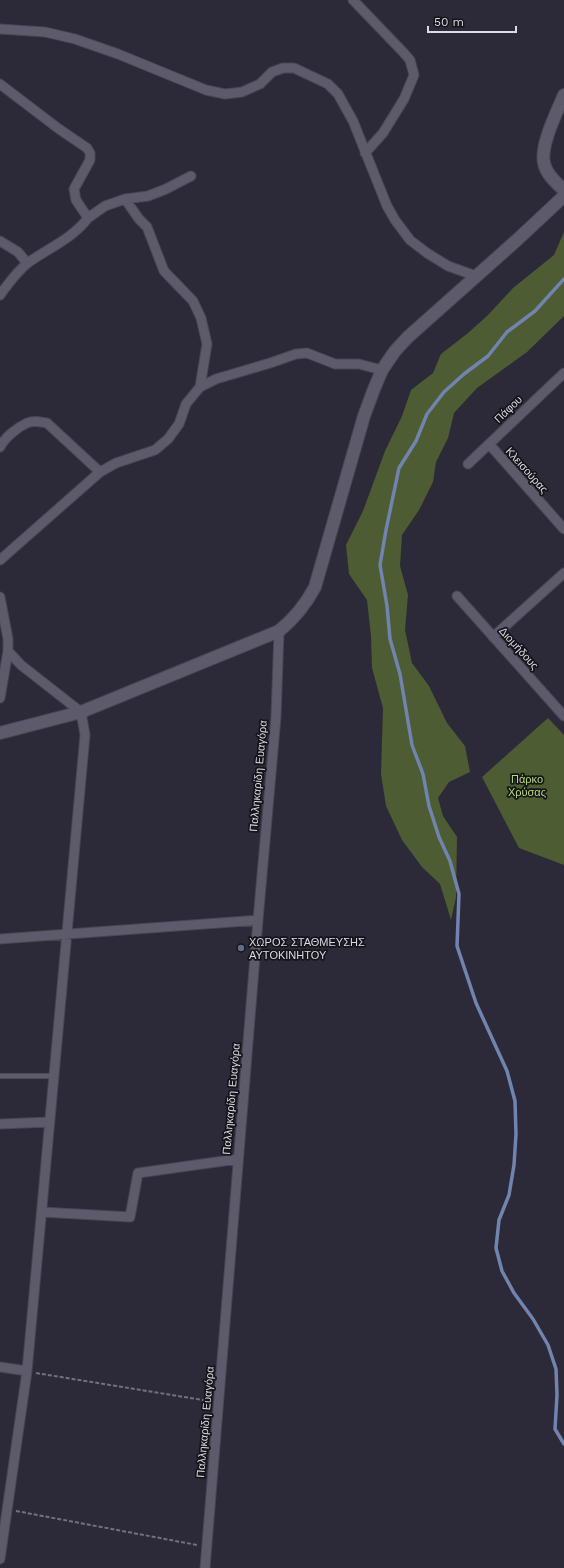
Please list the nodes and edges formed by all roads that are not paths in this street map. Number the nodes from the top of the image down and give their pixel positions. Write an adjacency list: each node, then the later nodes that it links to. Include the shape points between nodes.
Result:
1 (354, 0): 5 (street, via 410,60 414,75 404,99 383,133)
2 (0, 29): 5 (street, via 45,32 75,39 206,90 225,94 242,92 260,84 272,72 294,68 328,84 338,94 353,121)
3 (0, 84): 10 (street, via 87,148 90,160 74,189 76,200)
4 (564, 95): 7 (street, via 550,127 543,155 547,171)
5 (365, 153): 13 (street, via 387,206 410,240 448,266)
6 (190, 176): 9 (street, via 148,196)
7 (564, 190)
8 (564, 196): 13 (street)
9 (125, 199): 10 (street, via 105,206); 17 (street, via 147,227 164,271 193,301 201,318 207,344)
10 (88, 218): 12 (street, via 68,238)
11 (0, 241): 12 (street, via 18,252)
12 (27, 263): 14 (street)
13 (476, 276): 15 (street, via 408,337)
14 (0, 296)
15 (382, 370): 17 (street, via 359,364 335,364 301,353 216,379); 27 (street, via 364,416 316,587 292,621)
16 (564, 372): 18 (street, Πάφου)
17 (200, 387): 21 (street, via 186,404 179,424 168,439 155,450 116,462)
18 (489, 444): 20 (street, Πάφου); 22 (street, Κλεισούρας)
19 (0, 446): 21 (street, via 27,423 47,423)
20 (468, 464)
21 (100, 472): 23 (street)
22 (564, 529)
23 (0, 560)
24 (564, 573): 28 (street)
25 (457, 596): 28 (street, Διομήδους)
26 (0, 597): 29 (street)
27 (279, 631): 31 (street); 34 (street, Παλληκαρίδη Ευαγόρα, via 276,717)
28 (493, 637): 32 (street, Διομήδους)
29 (8, 651): 30 (street); 31 (street, via 21,665)
30 (0, 698)
31 (81, 712): 33 (street); 35 (street, via 85,736)
32 (564, 716)
33 (0, 733)
34 (258, 920): 35 (street); 41 (street, Παλληκαρίδη Ευαγόρα)
35 (67, 934): 36 (street); 38 (street)
36 (0, 939)
37 (0, 1076): 38 (lane)
38 (54, 1076): 39 (street)
39 (50, 1122): 40 (street); 42 (street)
40 (0, 1124)
41 (238, 1159): 42 (street, via 138,1174 130,1217); 46 (street, Παλληκαρίδη Ευαγόρα)
42 (42, 1212): 44 (street)
43 (0, 1367): 44 (street)
44 (27, 1371): 45 (street)
45 (0, 1559)
46 (205, 1568)

